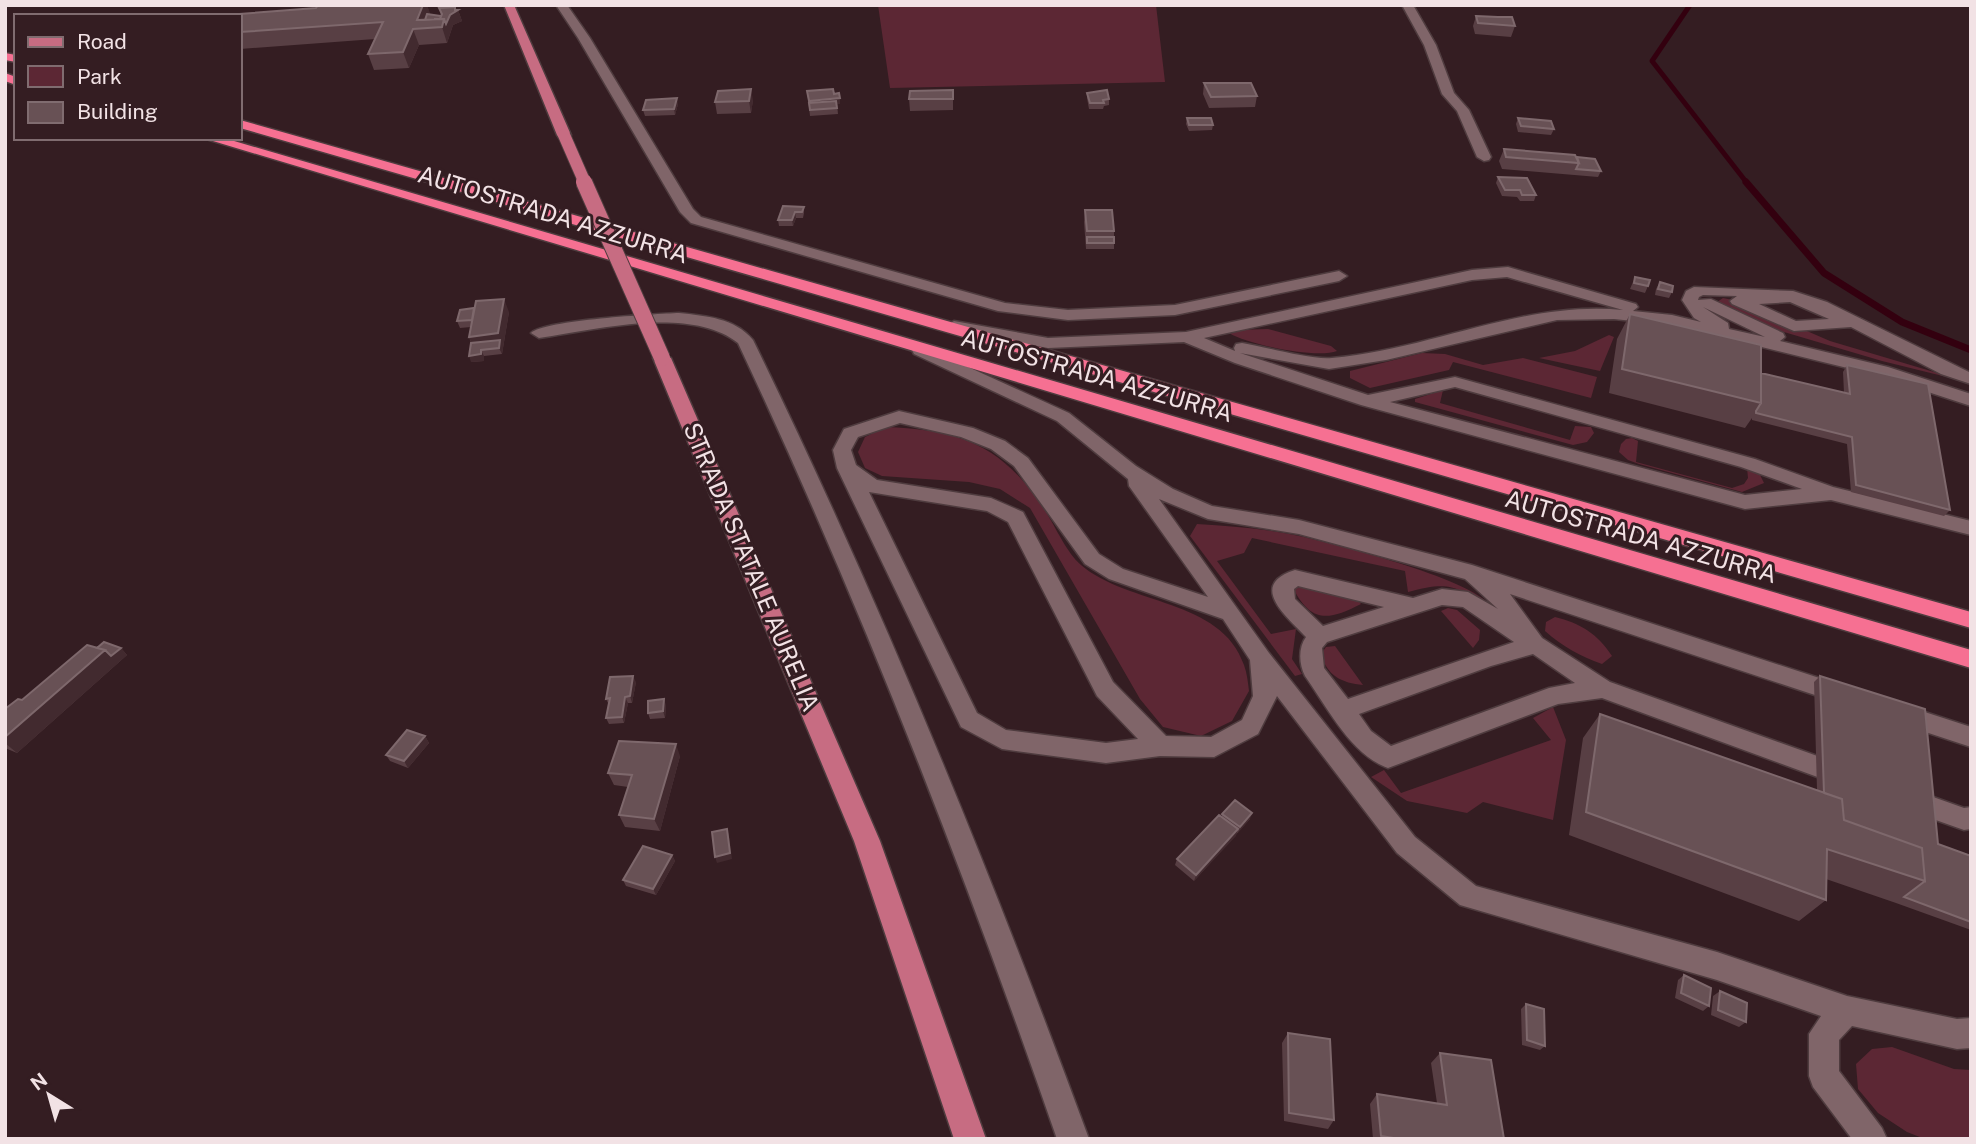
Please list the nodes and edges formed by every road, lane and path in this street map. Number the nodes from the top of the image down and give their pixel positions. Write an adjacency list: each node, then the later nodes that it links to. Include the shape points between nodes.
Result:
1 (509, 5): 43 (main road, STRADA STATALE AURELIA, bridge, via 867,841)
2 (561, 5): 7 (lane, via 696,220 1004,308 1068,315 1175,310)
3 (1407, 5): 6 (lane, via 1430,45 1448,94 1463,110)
4 (242, 125): 10 (highway, AUTOSTRADA AZZURRA)
5 (216, 140): 16 (highway, AUTOSTRADA AZZURRA)
6 (1484, 157)
7 (1339, 276)
8 (1692, 294): 14 (lane, via 1690,300 1700,315); 15 (lane, via 1700,290 1787,294 1821,305); 17 (lane)
9 (1672, 320): 13 (lane, via 1557,315 1329,364); 13 (lane, via 1508,272 1472,275); 14 (lane)
10 (926, 321): 13 (lane, via 1048,342); 29 (highway, AUTOSTRADA AZZURRA)
11 (1819, 324): 11 (lane, via 1851,322 1792,297 1738,301 1794,326); 15 (lane)
12 (539, 333): 44 (lane, via 685,318 730,326 745,340 884,645 1014,973)
13 (1186, 337): 20 (lane)
14 (1742, 338): 17 (lane)
15 (1891, 341): 18 (lane)
16 (920, 350): 23 (lane, via 1063,417); 33 (highway, AUTOSTRADA AZZURRA)
17 (1820, 356): 19 (lane)
18 (1971, 379)
19 (1971, 400)
20 (1367, 401): 21 (lane); 21 (lane, via 1455,382)
21 (1609, 444): 24 (lane, via 1748,463); 24 (lane, via 1745,502)
22 (847, 468): 28 (lane, via 842,450 851,433 876,423 899,417 966,432 998,445 1021,463 1091,559 1116,574); 37 (lane, via 872,486 991,505 1016,517 1105,689); 37 (lane, via 969,720 1002,738 1067,748 1106,753)
23 (1129, 471): 26 (lane, via 1208,512 1299,527); 28 (lane)
24 (1831, 493): 25 (lane)
25 (1971, 528)
26 (1472, 573): 31 (lane, via 1501,597); 36 (lane)
27 (1409, 605): 30 (lane); 30 (lane, via 1295,578 1283,586 1286,601); 31 (lane, via 1442,597 1468,600)
28 (1231, 613): 32 (lane)
29 (1971, 620)
30 (1319, 636): 35 (lane, via 1311,646 1312,670)
31 (1535, 645): 34 (lane); 35 (lane)
32 (1261, 659): 37 (lane, via 1265,696 1250,727 1214,747); 41 (lane, via 1406,845 1469,896 1717,966)
33 (1971, 659)
34 (1602, 689): 35 (lane, via 1557,695 1388,758 1363,738); 38 (lane)
35 (1343, 710)
36 (1971, 737)
37 (1160, 746)
38 (1860, 781)
39 (1886, 791): 40 (lane)
40 (1971, 818)
41 (1847, 1010): 42 (lane, via 1957,1034); 45 (lane, via 1824,1034 1824,1076)
42 (1971, 1033)
43 (970, 1139)
44 (1073, 1139)
45 (1871, 1139)

